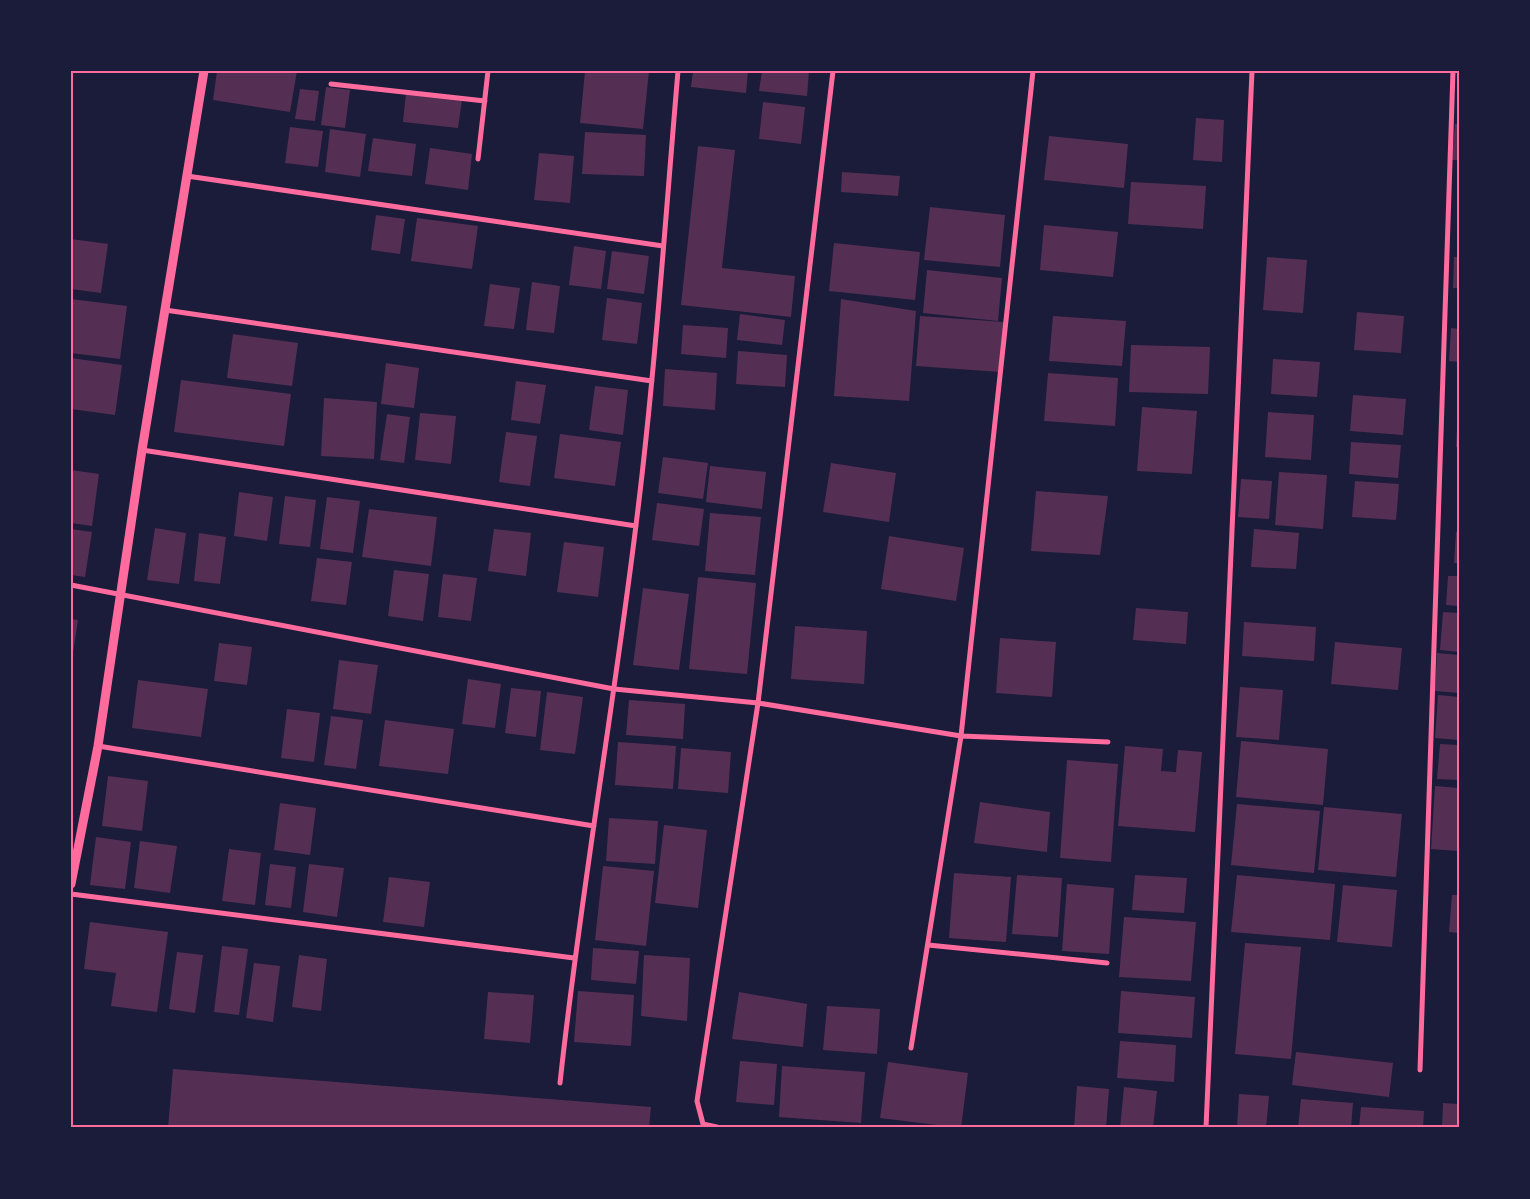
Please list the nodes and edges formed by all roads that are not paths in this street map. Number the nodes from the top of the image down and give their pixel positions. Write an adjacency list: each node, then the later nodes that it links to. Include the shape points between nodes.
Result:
1 (204, 71): 11 (street)
2 (488, 71): 9 (street)
3 (678, 71): 12 (street)
4 (833, 71): 20 (street)
5 (1033, 71): 21 (street)
6 (1252, 71): 34 (street)
7 (1453, 71): 31 (street)
8 (331, 84): 9 (street)
9 (485, 101): 10 (street)
10 (478, 159)
11 (187, 176): 12 (street); 13 (street)
12 (663, 246): 14 (street)
13 (165, 310): 14 (street); 15 (street)
14 (652, 381): 16 (street)
15 (142, 450): 16 (street); 18 (street)
16 (636, 526): 19 (street)
17 (71, 585): 18 (street)
18 (120, 593): 19 (street); 23 (street)
19 (614, 688): 20 (street); 24 (street)
20 (758, 703): 21 (street); 33 (street, via 697,1101 703,1124)
21 (961, 736): 22 (street); 27 (street)
22 (1108, 742)
23 (98, 746): 24 (street); 25 (street)
24 (594, 826): 28 (street)
25 (71, 884)
26 (71, 894): 28 (street)
27 (928, 945): 29 (street); 30 (street)
28 (574, 958): 32 (street)
29 (1107, 963)
30 (911, 1048)
31 (1420, 1070)
32 (560, 1083)
33 (721, 1128)
34 (1206, 1128)

